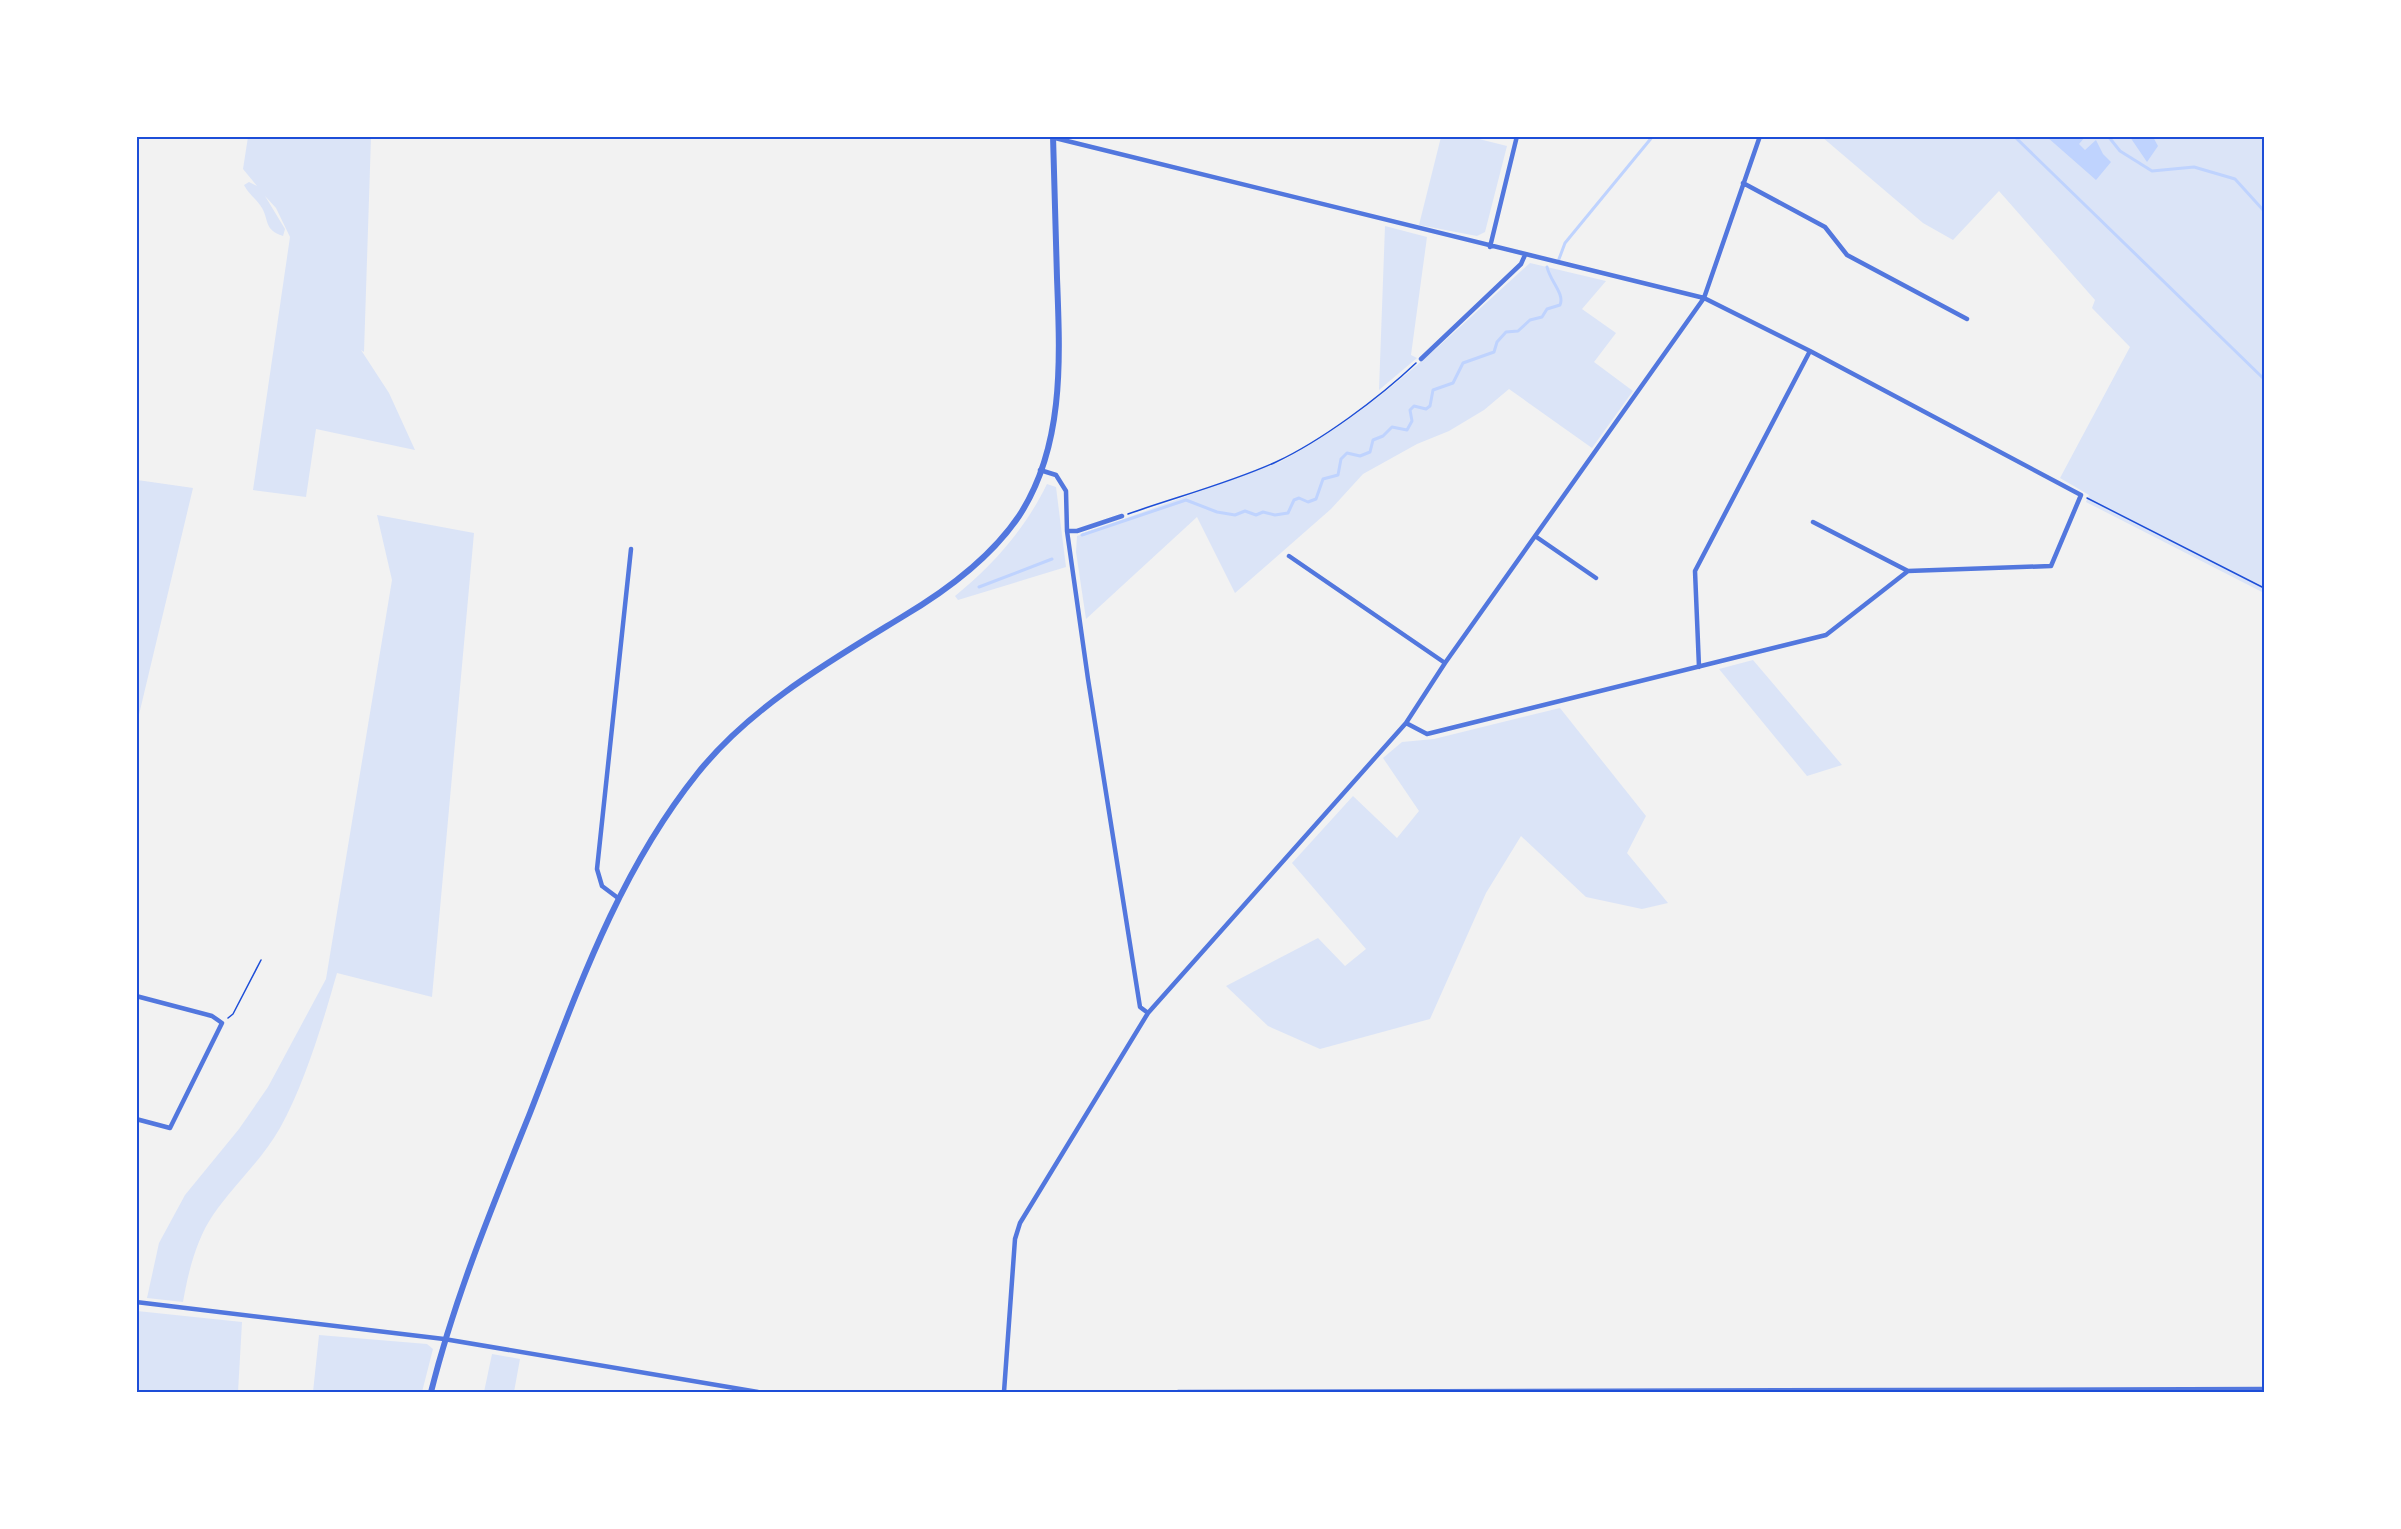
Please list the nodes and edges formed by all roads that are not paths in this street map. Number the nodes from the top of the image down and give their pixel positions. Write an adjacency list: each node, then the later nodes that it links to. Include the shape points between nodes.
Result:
1 (1517, 136): 5 (street)
2 (1760, 136): 4 (street)
3 (1052, 137): 5 (street); 11 (street, via 1058,396)
4 (1743, 183): 7 (street); 8 (street, via 1825,227 1847,255)
5 (1490, 247): 6 (street)
6 (1525, 255): 7 (street); 10 (street, via 1521,264)
7 (1704, 298): 9 (street); 15 (street)
8 (1967, 319)
9 (1810, 351): 18 (street, via 2081,495 2051,567); 21 (street, via 1695,570)
10 (1420, 359)
11 (1040, 470): 14 (street, via 1056,475 1066,491); 23 (street, via 1019,515 961,578 837,657 742,726 698,773 655,833)
12 (1122, 516): 14 (street)
13 (1813, 522): 18 (street)
14 (1067, 531): 25 (street, via 1140,1007)
15 (1535, 536): 19 (street); 20 (street)
16 (631, 549): 23 (street, via 597,868 602,886)
17 (1289, 556): 20 (street)
18 (1908, 571): 21 (street, via 1826,635)
19 (1596, 578)
20 (1445, 663): 22 (street)
21 (1699, 668): 22 (street, via 1427,734)
22 (1406, 723): 25 (street)
23 (618, 898): 28 (street, via 548,1067)
24 (136, 996): 26 (street, via 212,1016 222,1023 170,1128)
25 (1148, 1013): 33 (street, via 1020,1222 1015,1239)
26 (136, 1119)
27 (136, 1302): 28 (street)
28 (444, 1340): 30 (street); 31 (street)
29 (2265, 1389): 34 (street)
30 (730, 1391): 32 (street)
31 (431, 1392)
32 (758, 1392)
33 (1004, 1392)
34 (1178, 1392)

